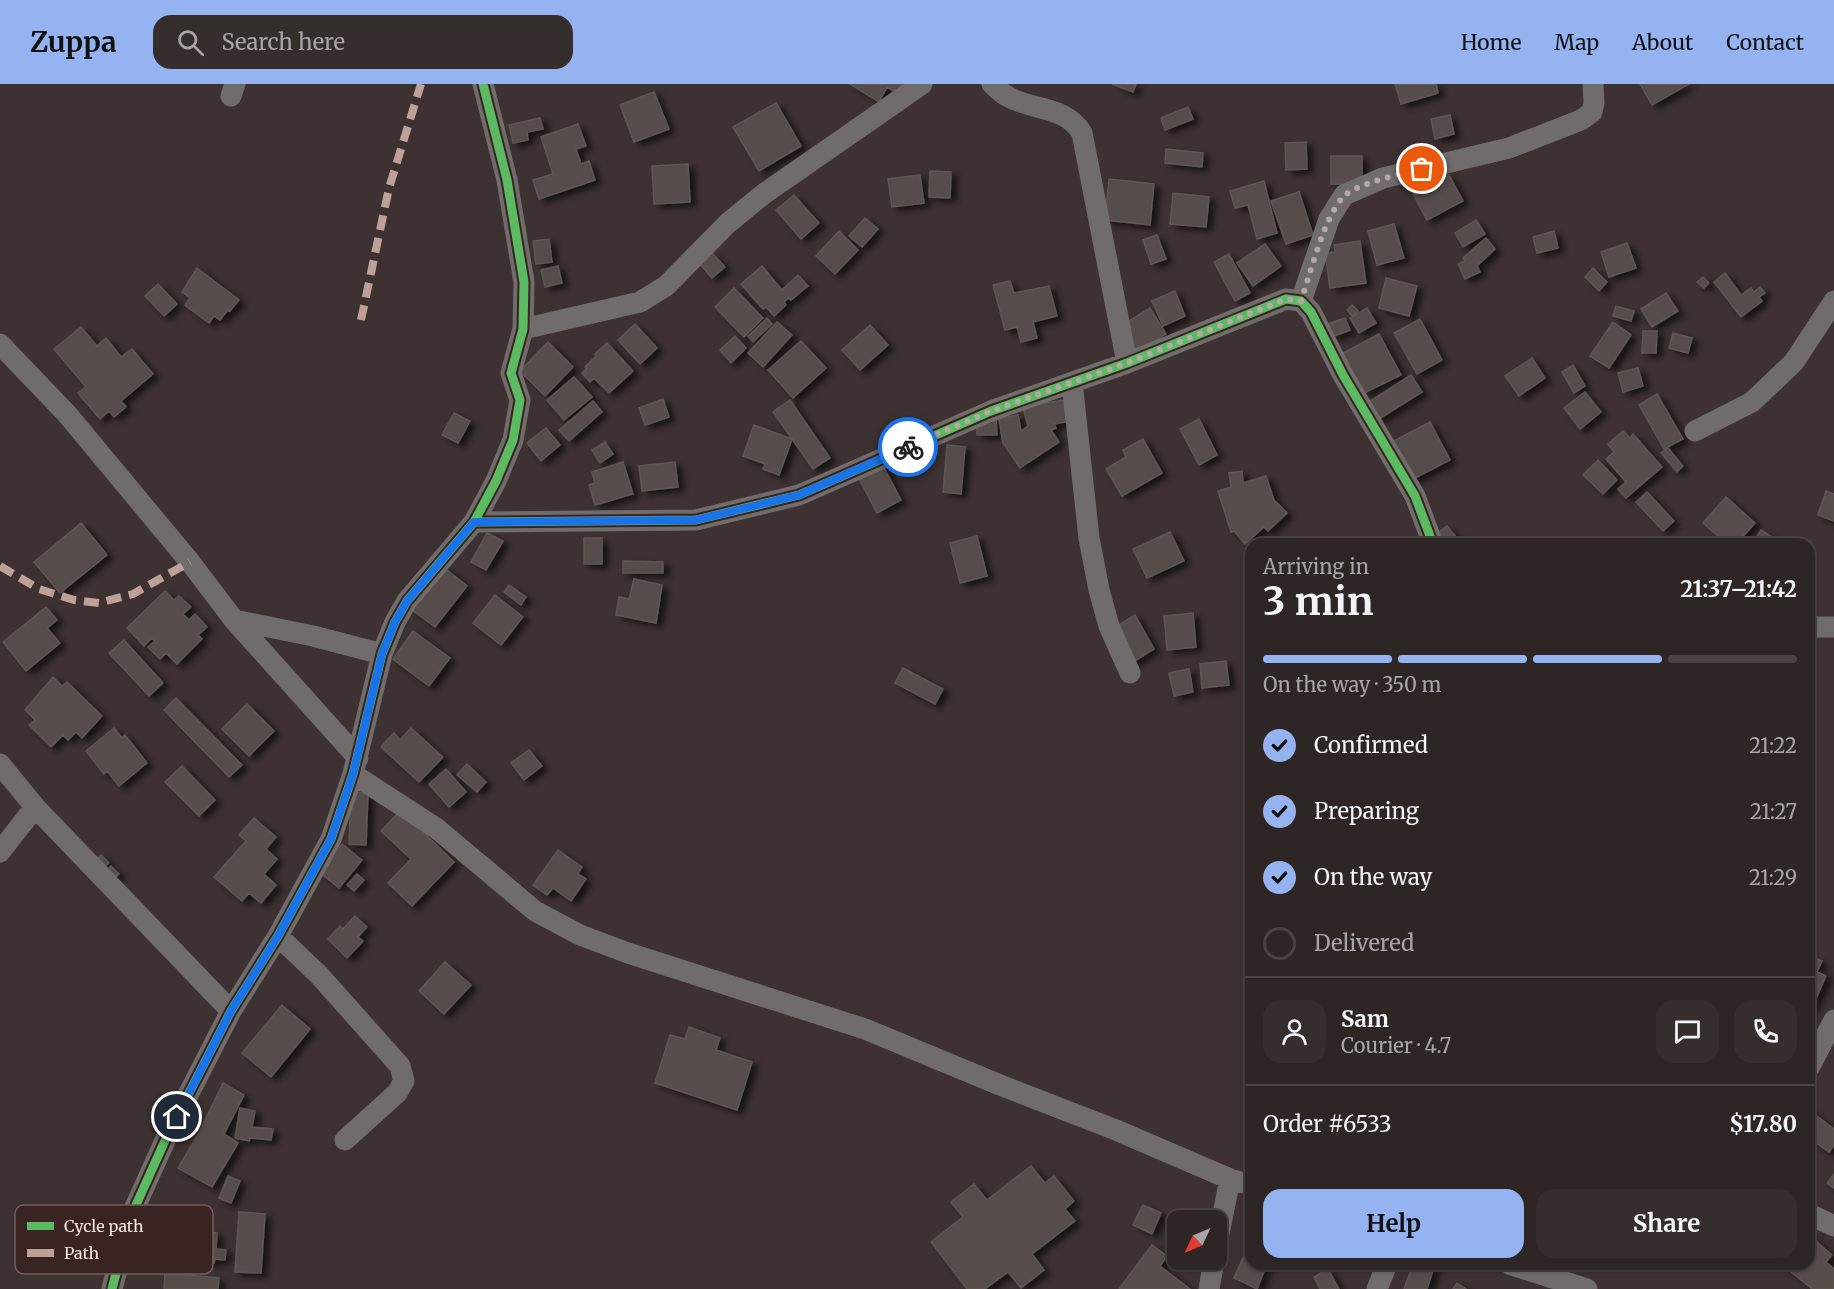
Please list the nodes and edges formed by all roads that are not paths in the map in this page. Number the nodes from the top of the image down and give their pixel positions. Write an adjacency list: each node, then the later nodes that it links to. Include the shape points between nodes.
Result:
1 (483, 84): 7 (street, via 507,180 524,282)
2 (922, 84): 7 (street, via 765,193 728,223 666,286 649,297)
3 (992, 84): 9 (street, via 1007,96 1066,116 1076,122 1082,133)
4 (1593, 84): 5 (street, via 1592,112 1581,120 1509,148 1383,178 1344,195 1329,219)
5 (1301, 301): 9 (street, via 1286,299); 13 (street, via 1311,312 1414,496)
6 (1834, 301): 11 (street, via 1794,362 1752,402)
7 (523, 328): 12 (street, via 511,373 520,400 513,440)
8 (0, 344): 14 (street, via 74,423)
9 (1127, 363): 10 (street)
10 (1072, 382): 12 (street, via 991,411 799,495 696,520); 18 (street, via 1089,538 1099,590 1109,626)
11 (1695, 431)
12 (474, 522): 17 (street, via 407,601)
13 (1431, 538)
14 (234, 620): 17 (street); 20 (street)
15 (1815, 627): 16 (street)
16 (1834, 627)
17 (382, 654): 20 (street)
18 (1130, 673)
19 (0, 764): 21 (street)
20 (355, 766): 23 (street, via 331,839); 28 (street, via 535,911 580,935 865,1029)
21 (35, 807): 22 (street); 24 (street)
22 (0, 852)
23 (278, 936): 24 (street); 27 (street, via 319,975 400,1066 404,1081 398,1093)
24 (231, 1011): 30 (street)
25 (1834, 1020): 26 (street)
26 (1815, 1056)
27 (345, 1140)
28 (1230, 1179): 29 (street); 31 (street)
29 (1245, 1183)
30 (136, 1205)
31 (1224, 1210)
32 (1815, 1217): 33 (street)
33 (1834, 1226)
34 (1212, 1270): 39 (street)
35 (1385, 1270): 40 (street)
36 (1528, 1270): 41 (street)
37 (115, 1274): 38 (street)
38 (111, 1289)
39 (1209, 1289)
40 (1377, 1289)
41 (1587, 1289)

